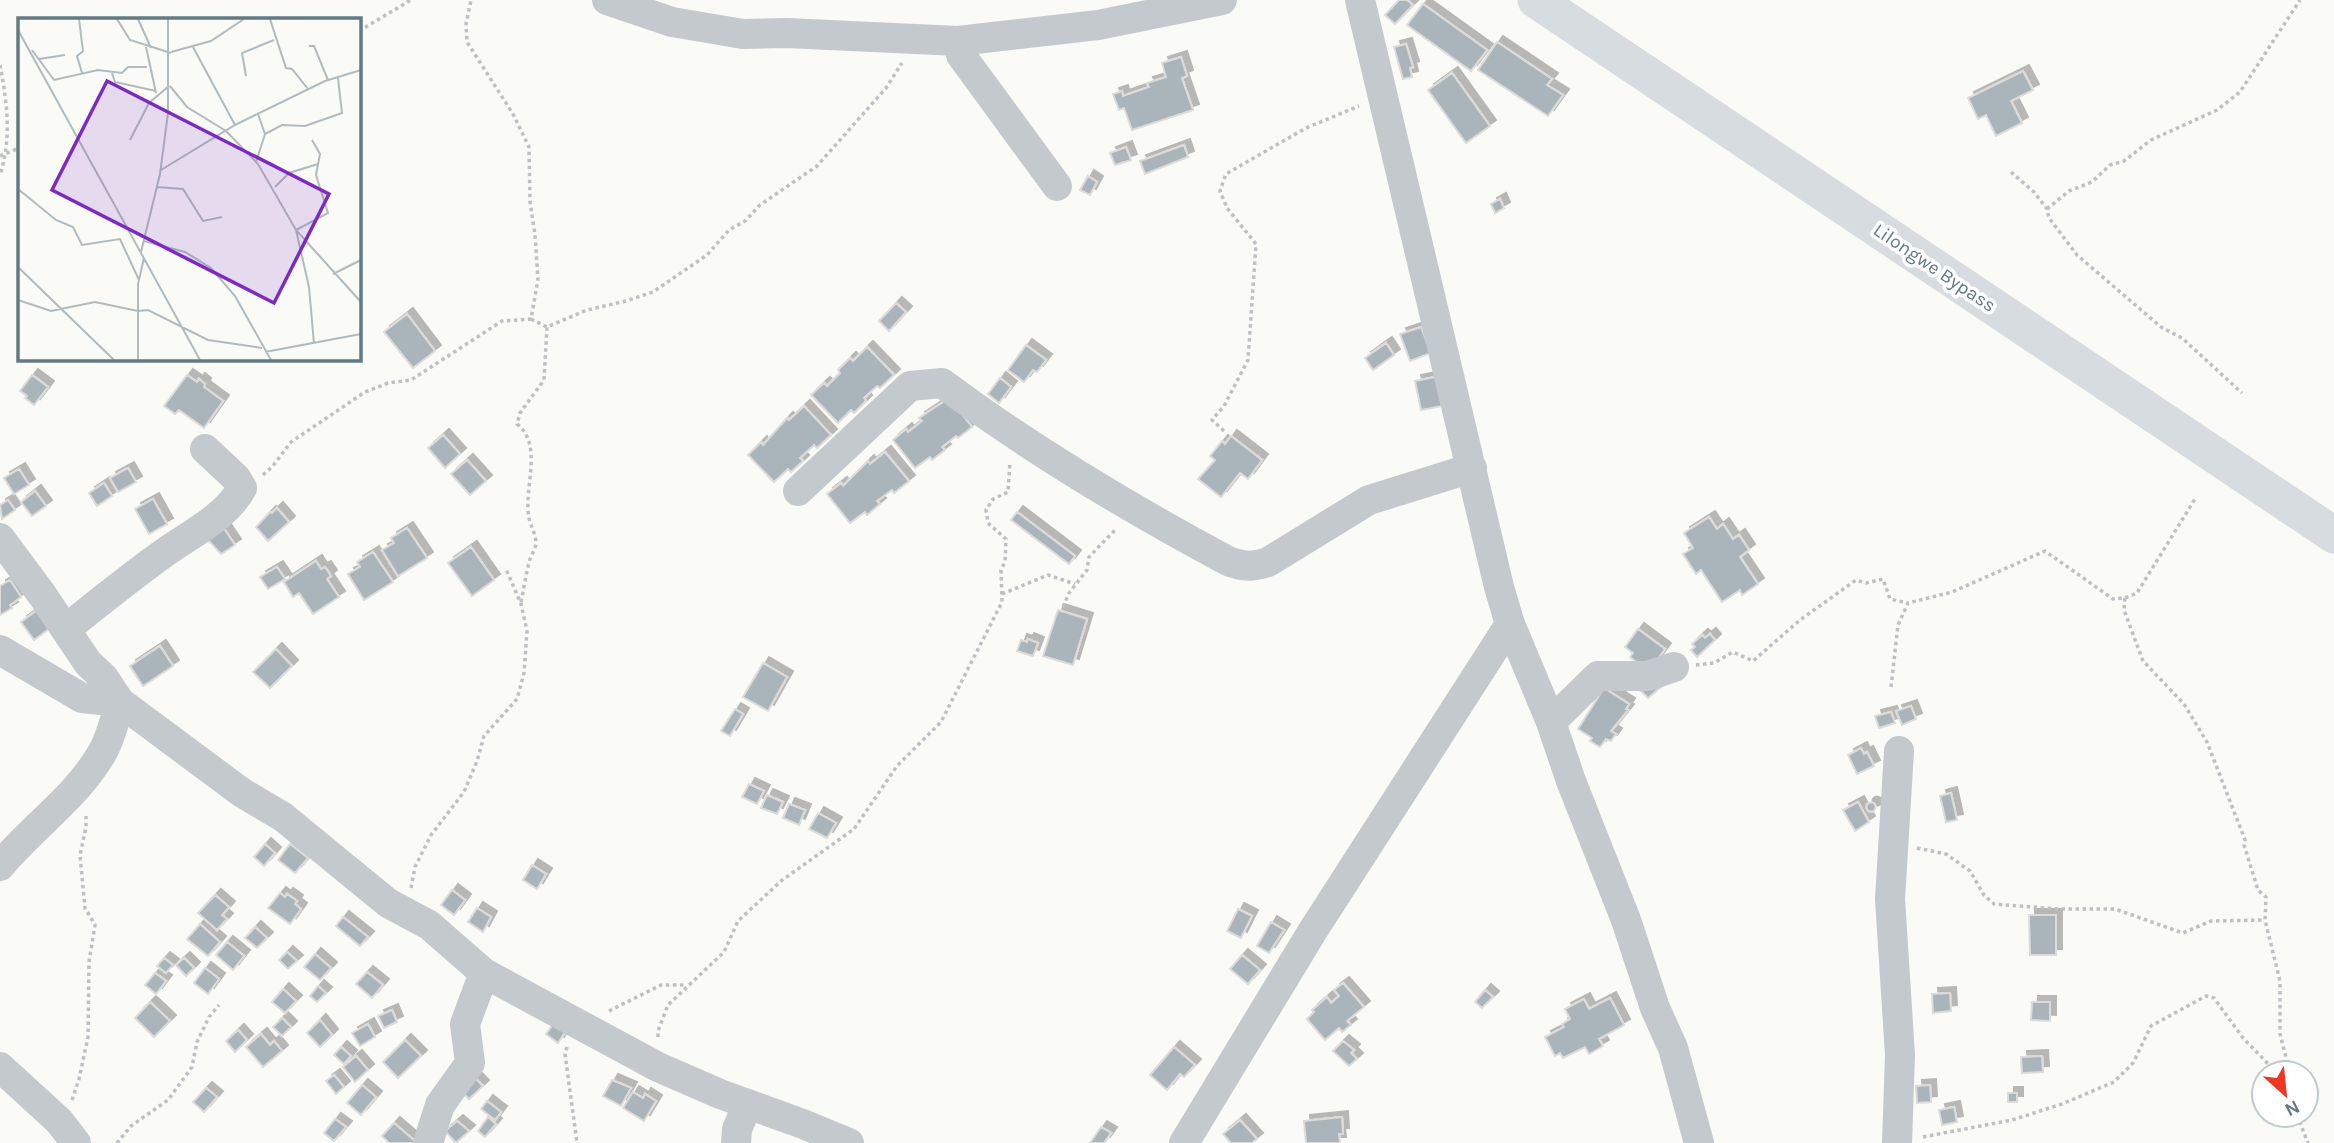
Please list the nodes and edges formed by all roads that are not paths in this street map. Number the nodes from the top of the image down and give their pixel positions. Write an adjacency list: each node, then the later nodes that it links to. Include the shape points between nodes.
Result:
1 (607, 0): 5 (street, via 672,22 743,34)
2 (1222, 0): 5 (street, via 1098,26)
3 (1360, 0): 8 (street)
4 (1536, 0): 10 (main road, Lilongwe Bypass)
5 (958, 41): 6 (street, via 961,55)
6 (1057, 186)
7 (205, 449): 13 (street, via 242,488 234,502)
8 (1472, 468): 9 (street, via 1369,500 1268,562 1241,566 1138,513 1000,426 943,383 910,386); 12 (street)
9 (798, 491)
10 (2334, 535)
11 (0, 538): 13 (street)
12 (1510, 624): 17 (street); 28 (street, via 1311,932)
13 (66, 629): 16 (street)
14 (0, 650): 16 (street, via 82,698)
15 (1674, 667): 17 (street, via 1648,676 1598,676)
16 (120, 702): 19 (street, via 106,745 86,776); 20 (street, via 241,792 283,817 388,903 429,925)
17 (1551, 722): 29 (street, via 1673,1048)
18 (1899, 751): 24 (street, via 1890,900 1900,1055)
19 (0, 866)
20 (484, 973): 22 (street, via 658,1067); 25 (street, via 465,1024 470,1063 440,1105)
21 (0, 1067): 23 (street)
22 (748, 1104): 26 (street); 27 (street)
23 (68, 1132)
24 (1897, 1142)
25 (428, 1143)
26 (736, 1143)
27 (849, 1143)
28 (1184, 1143)
29 (1699, 1143)

